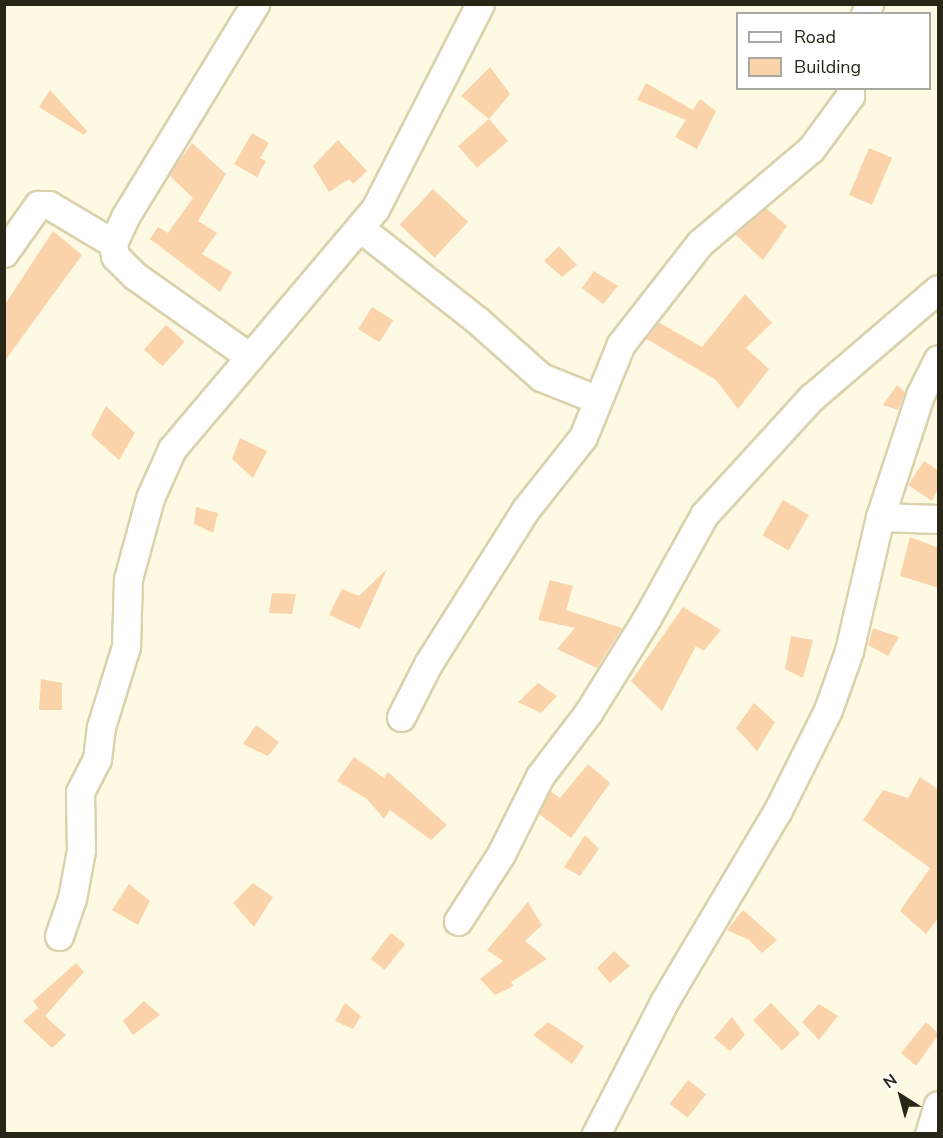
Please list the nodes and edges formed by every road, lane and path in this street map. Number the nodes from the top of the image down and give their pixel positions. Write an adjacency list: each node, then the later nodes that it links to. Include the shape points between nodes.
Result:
1 (255, 4): 5 (street)
2 (480, 4): 4 (street, via 392,178)
3 (850, 90): 10 (street, via 850,96 812,149 700,243 621,344)
4 (360, 228): 8 (street); 10 (street, via 477,320 541,378)
5 (113, 243): 6 (street, via 49,205 38,205); 8 (street, via 115,255 135,276)
6 (4, 253)
7 (939, 289): 14 (street, via 811,398 704,515 588,713 540,776 501,854)
8 (250, 357): 15 (street, via 172,449 150,498 128,579 126,646 101,727 97,759 80,792 81,850 72,899)
9 (939, 359): 11 (street, via 920,394)
10 (598, 400): 13 (street, via 583,437 526,509 428,664)
11 (880, 517): 12 (street); 17 (street, via 849,651 828,710 777,812 712,928 664,1002)
12 (939, 519)
13 (401, 717)
14 (458, 921)
15 (59, 936)
16 (939, 1106): 18 (street)
17 (596, 1134)
18 (929, 1134)

